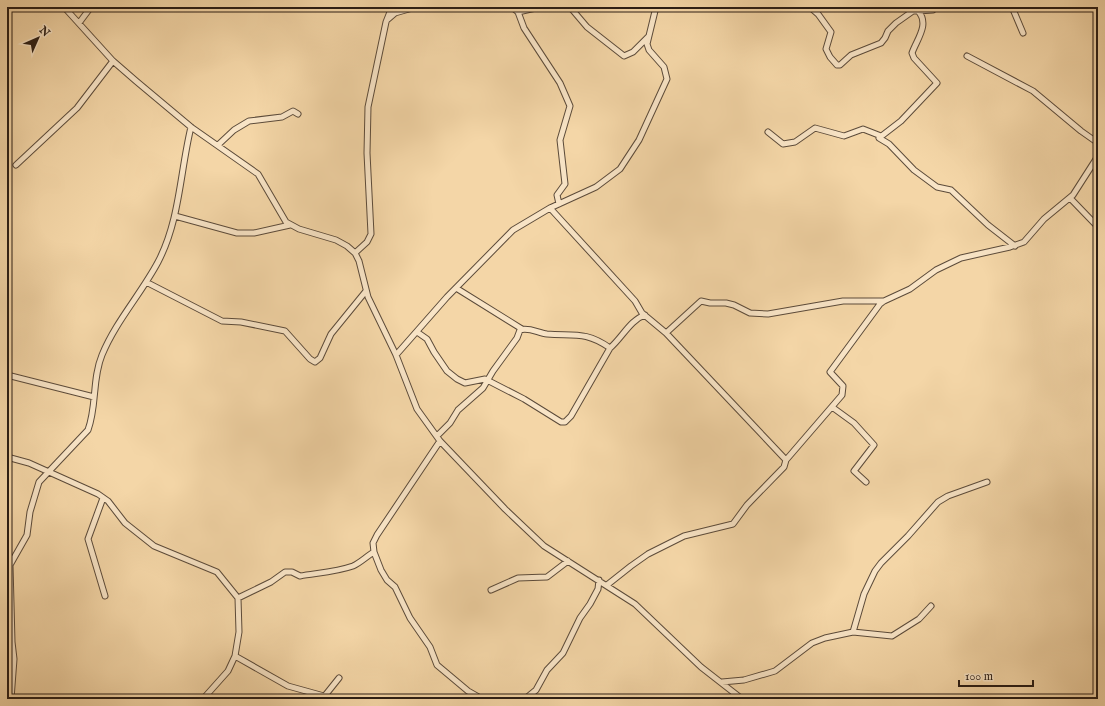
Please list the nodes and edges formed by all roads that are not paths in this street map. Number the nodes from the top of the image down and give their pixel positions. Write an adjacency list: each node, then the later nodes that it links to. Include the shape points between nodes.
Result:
1 (64, 7): 14 (street)
2 (91, 7): 14 (street)
3 (392, 7): 15 (street)
4 (416, 7): 15 (street, via 395,13)
5 (512, 7): 13 (street)
6 (540, 7): 13 (street)
7 (570, 7): 17 (street, via 587,27 621,55 626,56 633,52)
8 (656, 7): 17 (street)
9 (810, 7): 12 (street, via 831,32 826,49 837,65 851,55 881,43 888,31)
10 (936, 7): 12 (street, via 932,10)
11 (1012, 7): 16 (street)
12 (917, 9): 23 (street, via 924,23 912,53 937,83 901,121)
13 (518, 12): 29 (street, via 524,28 560,83 570,106 560,140 565,184 557,195)
14 (79, 22): 19 (street)
15 (386, 22): 35 (street, via 372,86 367,128 371,234 367,242)
16 (1023, 33)
17 (648, 37): 29 (street, via 649,50 664,67 666,79 639,140 620,169 609,179 577,197)
18 (967, 56): 24 (street, via 1033,91)
19 (113, 61): 21 (street); 27 (street, via 77,108)
20 (298, 114): 25 (street, via 293,111 282,117 249,121 234,130)
21 (191, 126): 25 (street); 31 (street)
22 (768, 132): 23 (street, via 783,144 795,142 815,128 844,136 863,129)
23 (881, 136): 34 (street, via 880,139 889,144 914,170 937,187 951,190)
24 (1098, 143)
25 (218, 145): 32 (street, via 258,174 282,218)
26 (1098, 156): 28 (street)
27 (16, 165)
28 (1070, 198): 33 (street); 34 (street, via 1044,220 1024,242)
29 (558, 204): 30 (street)
30 (550, 208): 37 (street, via 513,230); 40 (street)
31 (175, 216): 32 (street, via 237,232 254,233); 36 (street, via 161,255)
32 (290, 225): 35 (street, via 336,240)
33 (1098, 227)
34 (1014, 246): 39 (street, via 961,258 936,270 905,292)
35 (355, 253): 38 (street)
36 (146, 282): 38 (street, via 222,321 245,322 285,331 315,362 320,358 331,334); 48 (street, via 125,312 106,347 98,368)
37 (456, 288): 41 (street); 42 (street)
38 (366, 291): 45 (street)
39 (884, 301): 43 (street, via 843,301 768,314 750,313 726,303 710,304 701,301); 49 (street, via 831,369 830,372 843,389 842,395)
40 (645, 315): 43 (street); 44 (street, via 634,320)
41 (522, 329): 44 (street, via 548,334 582,334); 47 (street)
42 (417, 332): 45 (street); 47 (street, via 427,339 447,372 465,383 479,379)
43 (666, 333): 52 (street)
44 (610, 348): 47 (street, via 587,390 565,422 553,419 530,402)
45 (396, 355): 50 (street, via 417,409)
46 (7, 375): 48 (street)
47 (487, 381): 50 (street, via 480,392 458,410)
48 (94, 397): 53 (street, via 88,430)
49 (832, 407): 52 (street); 54 (street, via 854,423 874,445 854,470)
50 (438, 439): 57 (street, via 377,535); 58 (street, via 528,532)
51 (7, 457): 53 (street)
52 (786, 460): 61 (street, via 784,467 733,524 684,536 648,554)
53 (50, 472): 56 (street); 59 (street, via 39,482 30,512 27,535)
54 (866, 482)
55 (986, 482): 66 (street, via 938,502 881,563 864,594)
56 (103, 498): 63 (street, via 88,539); 64 (street, via 126,523 154,546 217,572)
57 (374, 552): 64 (street, via 352,566 321,573 300,576 285,572); 73 (street, via 384,575 395,587 410,618 430,647 437,665 468,691)
58 (568, 561): 60 (street); 62 (street, via 547,578 518,578)
59 (8, 565): 71 (street, via 14,659)
60 (599, 580): 61 (street); 74 (street, via 598,589 563,653 546,670 536,690)
61 (607, 585): 69 (street, via 635,604 697,663)
62 (491, 590)
63 (105, 596)
64 (238, 598): 67 (street, via 239,632)
65 (931, 606): 66 (street, via 919,619 892,636)
66 (853, 632): 69 (street, via 812,643 775,671 744,680)
67 (235, 656): 70 (street, via 288,686); 72 (street, via 228,672)
68 (339, 678): 70 (street)
69 (722, 682): 75 (street)
70 (323, 698)
71 (11, 699)
72 (203, 699)
73 (482, 699)
74 (525, 699)
75 (742, 699)

